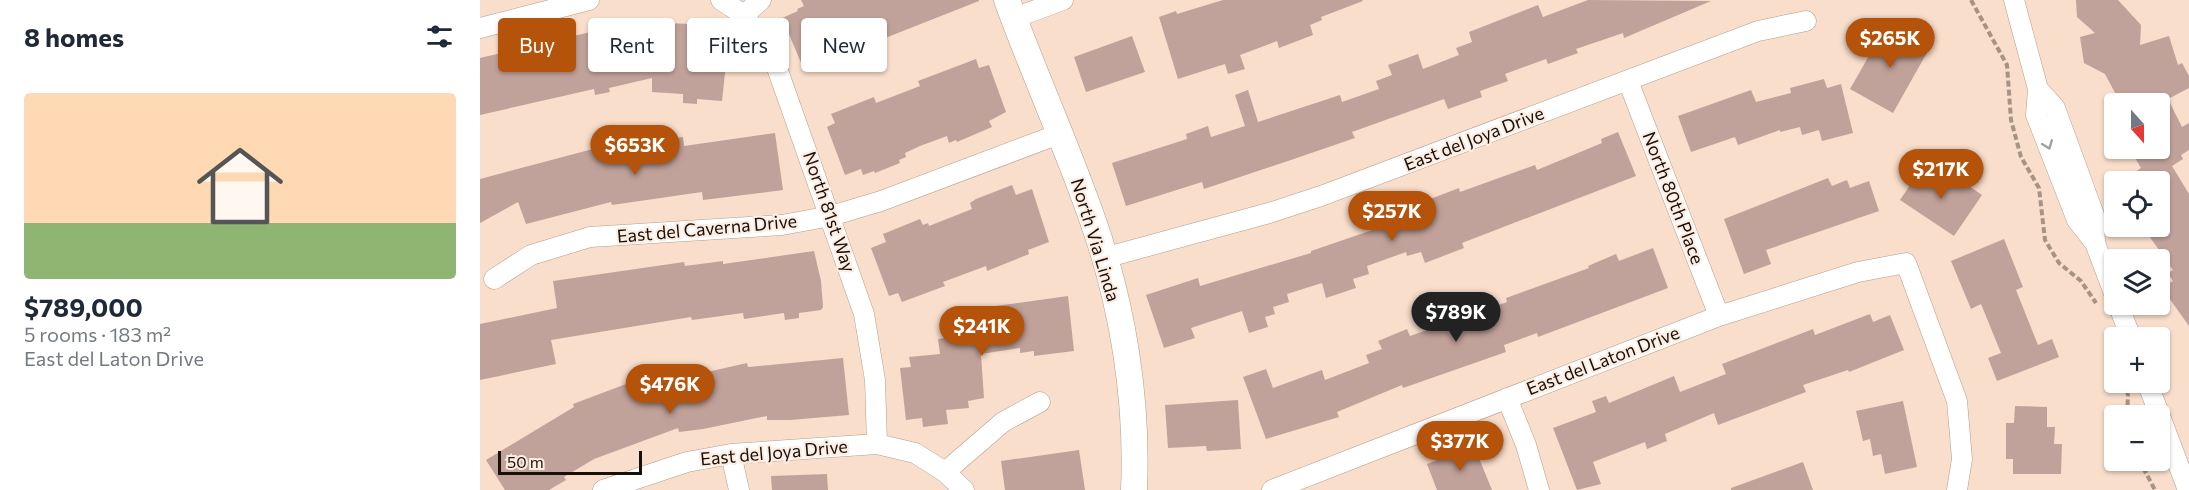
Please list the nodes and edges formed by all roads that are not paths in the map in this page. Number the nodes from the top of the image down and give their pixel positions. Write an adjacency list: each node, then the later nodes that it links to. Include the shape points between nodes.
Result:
1 (589, 0): 9 (street)
2 (721, 0): 7 (street)
3 (761, 0): 7 (street)
4 (1063, 0): 6 (street)
5 (2014, 0): 14 (street, via 2038,89 2036,115 2077,220 2095,243)
6 (1011, 9): 11 (street, North Via Linda)
7 (744, 15): 12 (street, North 81st Way, via 771,51)
8 (1806, 21): 10 (street, East del Joya Drive, via 1758,31)
9 (480, 28)
10 (1628, 81): 13 (street, East del Joya Drive, via 1311,200); 16 (street, North 80th Place)
11 (1059, 134): 12 (street, East del Caverna Drive); 13 (street, North Via Linda, via 1094,221)
12 (831, 216): 15 (street, East del Caverna Drive, via 783,225 590,237 531,255); 20 (street, North 81st Way, via 864,314 875,380)
13 (1104, 258): 26 (street, North Via Linda, via 1129,374 1136,459)
14 (2104, 267)
15 (495, 279)
16 (1719, 316): 17 (street, East del Laton Drive); 29 (street, East del Laton Drive, via 1858,272 1906,263 1957,401 1962,459)
17 (1508, 398): 27 (street, East del Laton Drive); 28 (street)
18 (1040, 402): 22 (street, via 1003,422)
19 (2170, 443): 30 (street)
20 (877, 444): 21 (street, East del Joya Drive); 22 (street, via 915,453)
21 (731, 454): 23 (street, East del Joya Drive, via 687,462); 24 (street)
22 (945, 472): 25 (street)
23 (603, 490)
24 (739, 490)
25 (964, 490)
26 (1134, 490)
27 (1272, 490)
28 (1539, 490)
29 (1958, 490)
30 (2187, 490)

